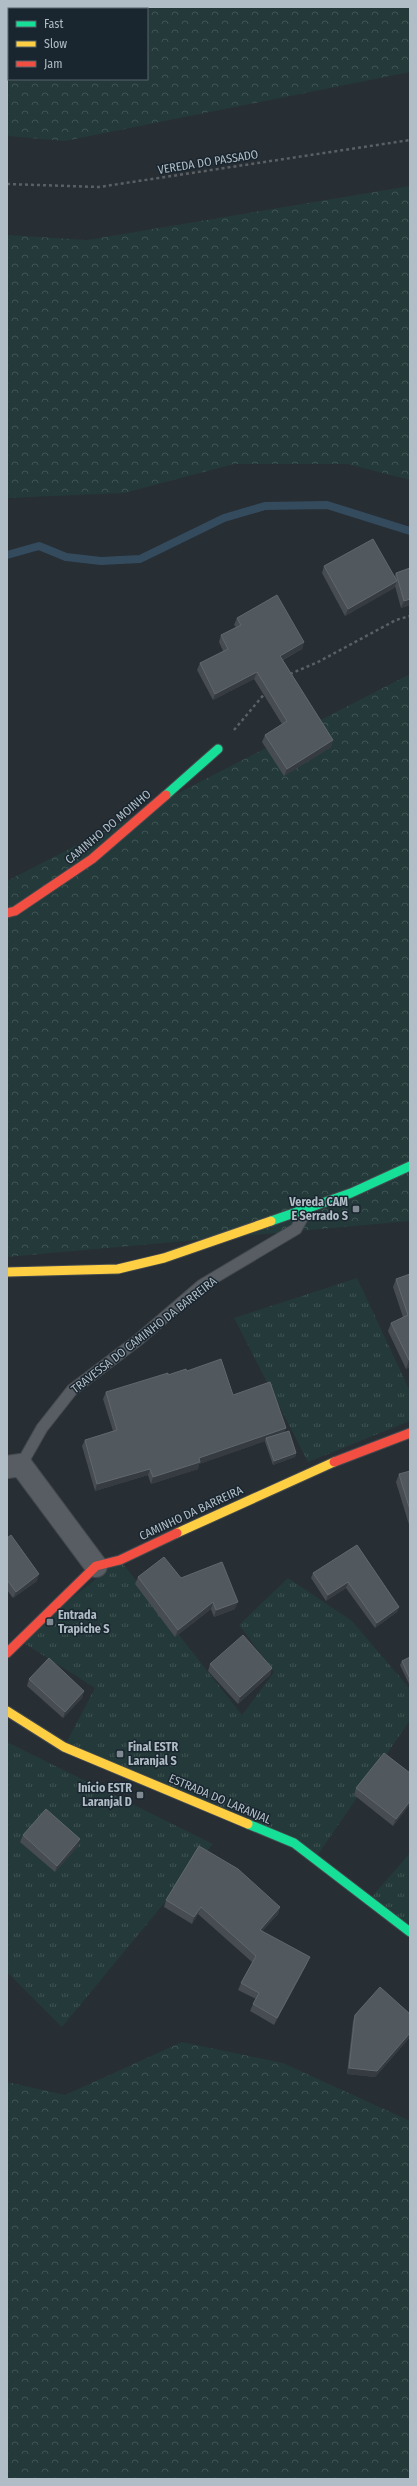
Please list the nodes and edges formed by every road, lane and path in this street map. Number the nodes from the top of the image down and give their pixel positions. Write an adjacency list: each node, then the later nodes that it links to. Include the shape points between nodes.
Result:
1 (410, 140): 2 (path, VEREDA DO PASSADO, via 99,187)
2 (7, 184)
3 (410, 616): 4 (path, via 396,620 318,662)
4 (282, 677)
5 (271, 686): 6 (path)
6 (218, 749): 7 (street, CAMINHO DO MOINHO, via 92,859 15,911)
7 (7, 913)
8 (410, 1166): 9 (street, via 390,1178)
9 (308, 1207): 10 (street, via 198,1247 118,1269); 12 (lane, TRAVESSA DO CAMINHO DA BARREIRA, via 296,1229 202,1285 138,1340 72,1390)
10 (7, 1272)
11 (410, 1433): 13 (street, CAMINHO DA BARREIRA, via 308,1472 120,1560)
12 (14, 1466): 13 (street, TRAVESSA DO CAMINHO DA BARREIRA)
13 (96, 1566): 14 (street)
14 (7, 1653)
15 (7, 1711): 16 (street, ESTRADA DO LARANJAL, via 64,1747 294,1843)
16 (410, 1932)

